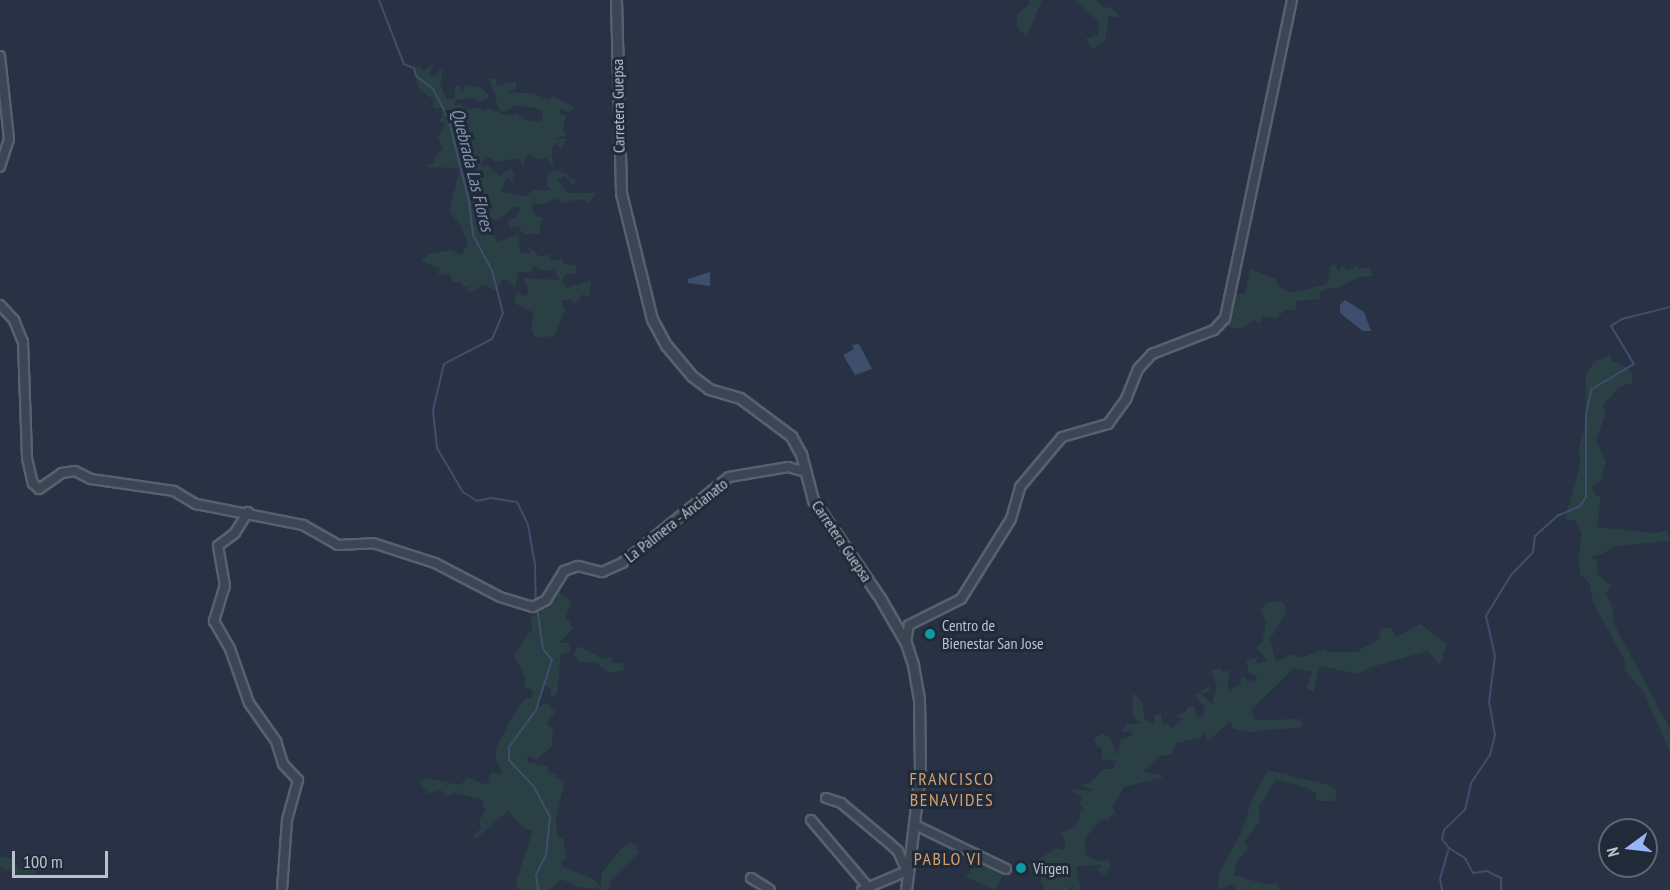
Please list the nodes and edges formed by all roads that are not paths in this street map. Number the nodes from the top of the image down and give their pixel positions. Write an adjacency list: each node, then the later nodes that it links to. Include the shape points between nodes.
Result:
1 (616, 0): 6 (street, Carretera Guepsa, via 621,193 652,319 666,345 692,376 709,388 740,398 791,436)
2 (1292, 0): 8 (street, via 1225,318 1214,330 1152,354 1138,369 1126,399 1108,424 1062,437 1020,487 1011,519 961,599 909,625)
3 (0, 56): 4 (street, via 9,127 8,150)
4 (0, 167)
5 (0, 305): 7 (street, La Palmera - Ancianato, via 14,320 23,342 27,458 33,483 39,489 62,473 75,471 90,479 174,491 196,504)
6 (806, 472): 7 (street, La Palmera - Ancianato, via 788,468 729,477 622,563 602,572 578,566 558,575 536,606 500,597 435,563 373,543 338,545 303,525); 8 (street, Carretera Guepsa, via 813,500)
7 (248, 512): 17 (street, via 235,533 218,546 225,585 214,621 230,649 249,703 276,741 283,764 298,780 287,820)
8 (906, 642): 11 (street, Carretera Guepsa, via 919,699 920,773)
9 (826, 798): 13 (street, via 841,803 898,851)
10 (811, 820): 16 (street)
11 (915, 825): 12 (street); 13 (street, Carretera Guepsa)
12 (1006, 869)
13 (907, 871): 15 (street); 19 (street, Carretera Guepsa)
14 (751, 878): 18 (street)
15 (877, 887): 16 (street)
16 (865, 889)
17 (282, 890)
18 (770, 890)
19 (906, 890)

